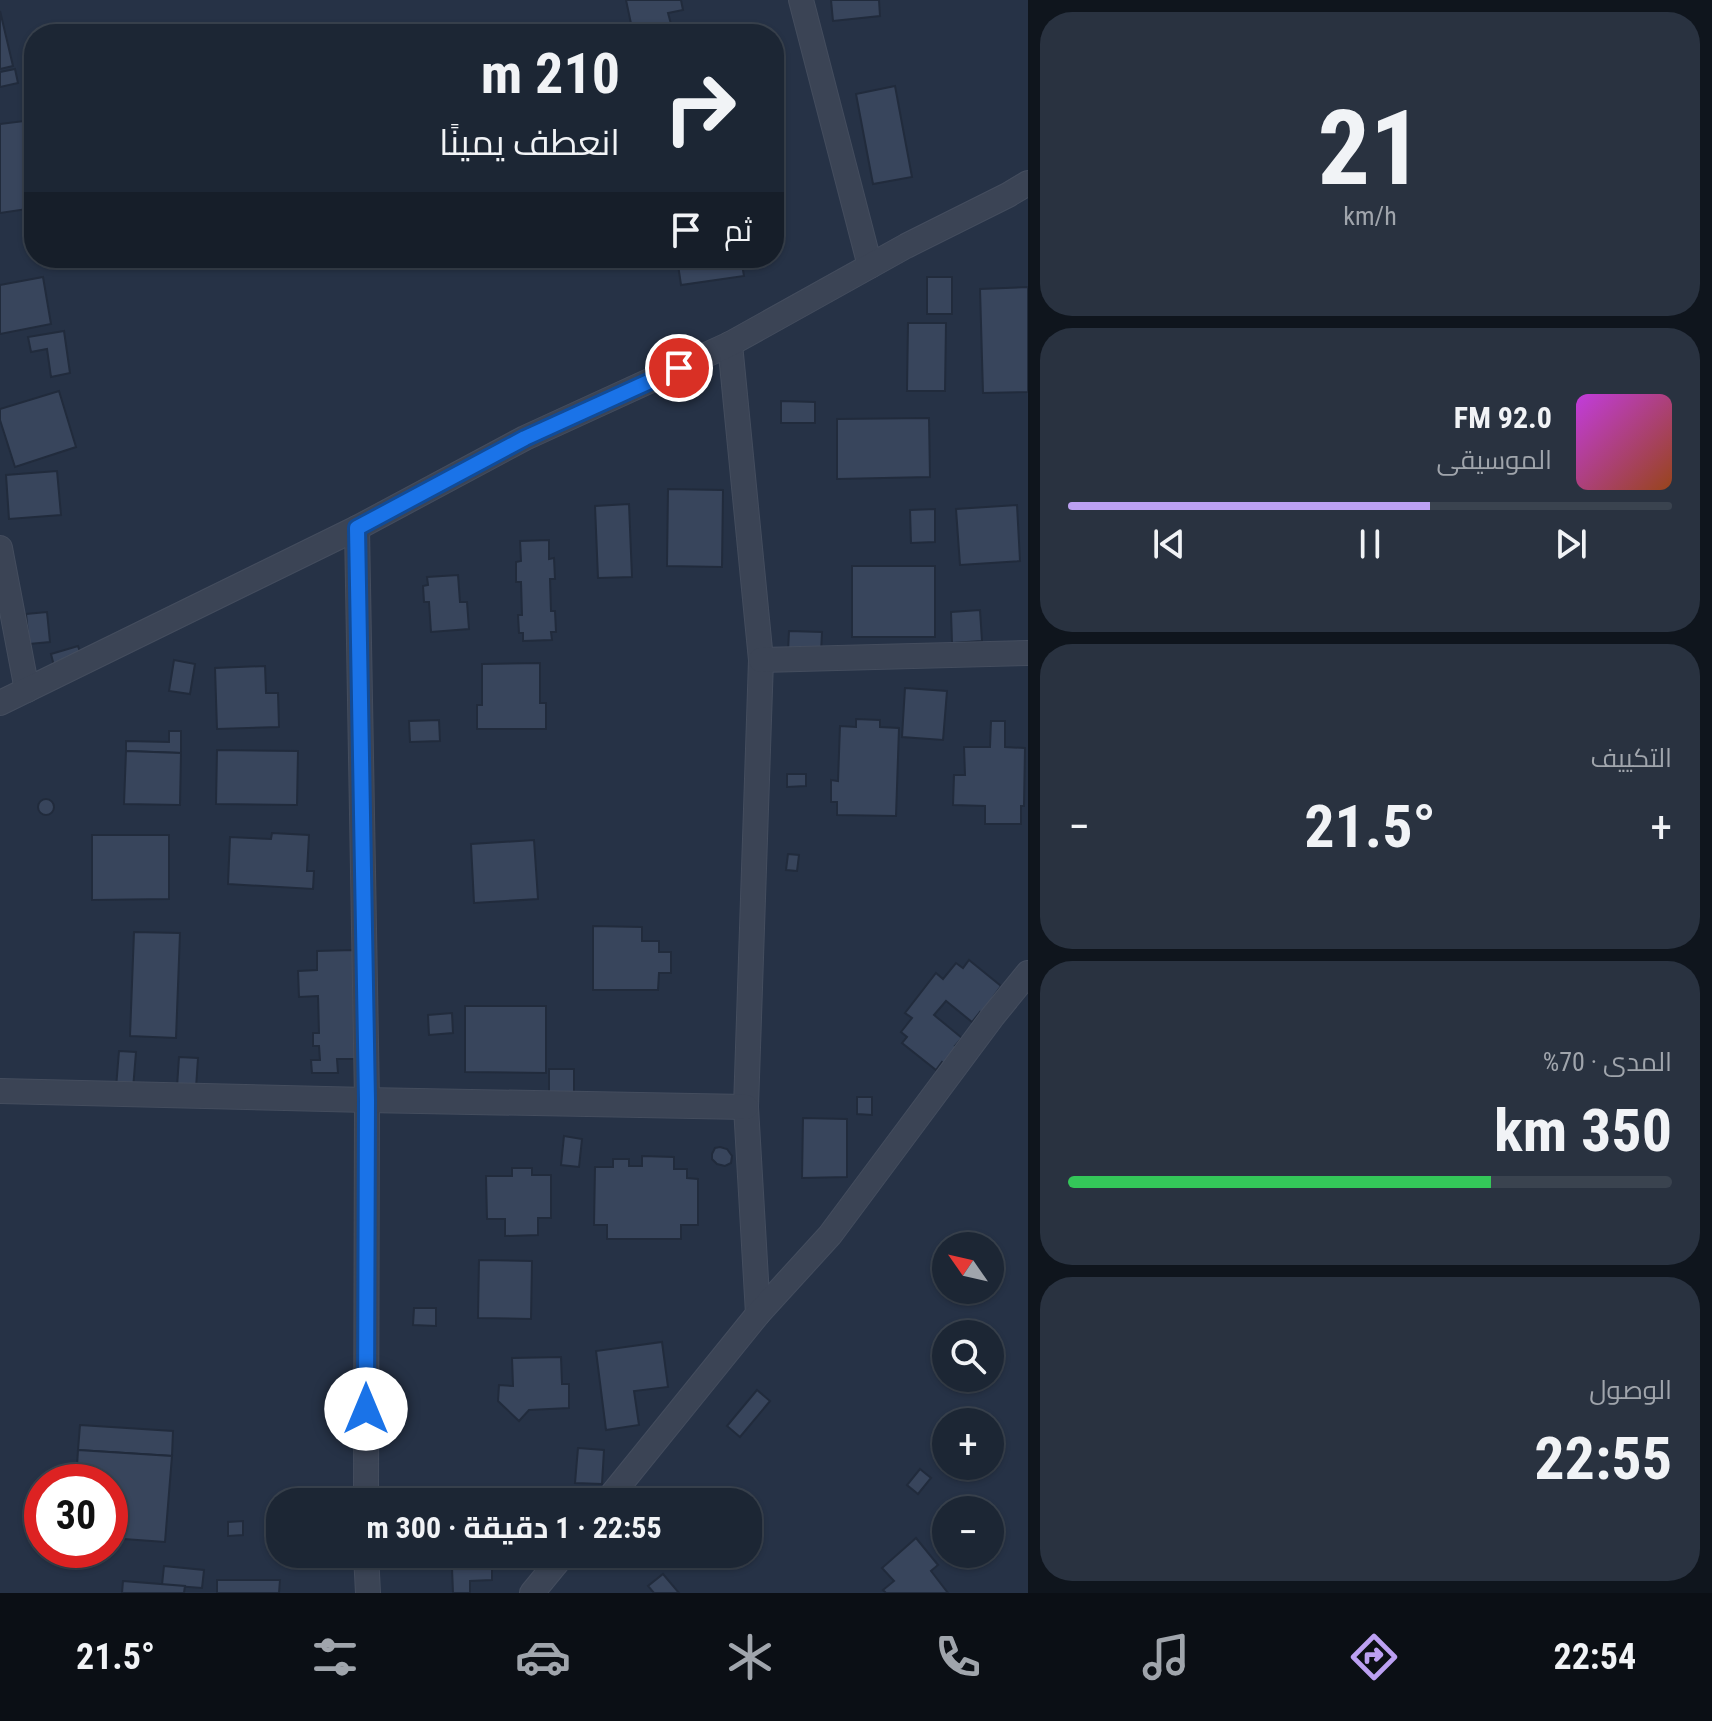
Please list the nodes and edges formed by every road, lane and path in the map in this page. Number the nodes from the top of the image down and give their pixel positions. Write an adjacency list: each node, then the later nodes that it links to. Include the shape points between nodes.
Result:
1 (801, 0): 3 (street)
2 (1028, 183): 3 (street)
3 (870, 266): 4 (street)
4 (730, 344): 5 (street, via 525,438); 8 (street)
5 (357, 528): 9 (street); 13 (street)
6 (0, 548): 9 (street)
7 (1028, 653): 8 (street)
8 (761, 660): 14 (street)
9 (27, 690): 10 (street)
10 (0, 703)
11 (1028, 973): 15 (street, via 830,1235)
12 (0, 1091): 13 (street)
13 (367, 1100): 14 (street); 16 (street)
14 (746, 1107): 15 (street)
15 (758, 1314): 17 (street)
16 (366, 1488)
17 (617, 1488)
18 (367, 1568): 20 (street)
19 (553, 1568): 21 (street)
20 (368, 1593)
21 (532, 1593)

